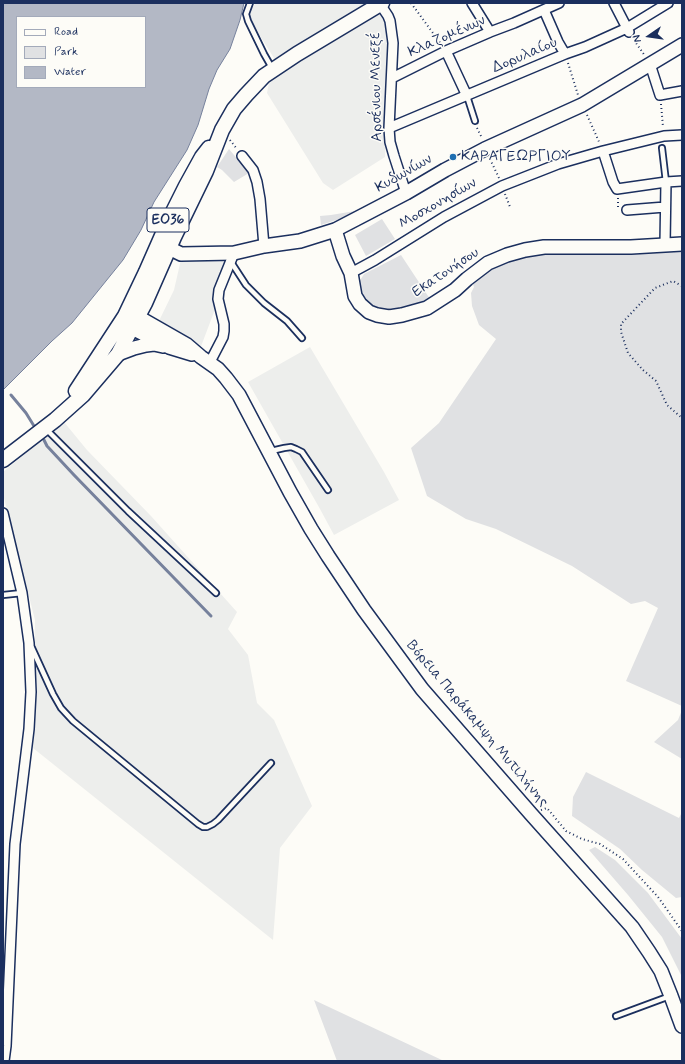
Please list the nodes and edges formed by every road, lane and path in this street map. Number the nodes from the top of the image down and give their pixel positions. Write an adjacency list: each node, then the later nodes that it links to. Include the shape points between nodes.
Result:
1 (250, 3): 15 (lane, via 246,14 248,21)
2 (381, 3): 15 (main road, ΕΟ36); 16 (street, Αρσένιου Μενεξέ, via 391,28)
3 (411, 3): 12 (path)
4 (472, 3): 10 (street)
5 (559, 3): 8 (street, Κλαζομένων)
6 (614, 3): 9 (street)
7 (668, 3): 9 (street, Δορυλαίου)
8 (544, 10): 10 (street, Κλαζομένων); 13 (street)
9 (628, 30): 13 (street, Δορυλαίου); 14 (path)
10 (490, 32): 12 (street, Κλαζομένων)
11 (682, 45): 14 (main road, Κυδωνίων)
12 (446, 51): 16 (street, Κλαζομένων); 19 (street)
13 (566, 54): 19 (street, Δορυλαίου); 20 (path)
14 (650, 64): 18 (street); 20 (main road, Κυδωνίων)
15 (273, 70): 23 (main road, ΕΟ36, via 264,76 234,109)
16 (392, 78): 22 (street, Αρσένιου Μενεξέ)
17 (682, 91): 18 (street)
18 (660, 95): 25 (path)
19 (467, 96): 21 (lane); 22 (street, Δορυλαίου)
20 (582, 105): 26 (main road, Κυδωνίων); 28 (path)
21 (475, 121): 26 (path)
22 (390, 128): 33 (street, Αρσένιου Μενεξέ, via 390,142)
23 (222, 130): 29 (path); 40 (main road, ΕΟ36, via 206,171); 44 (main road, ΕΟ36, via 202,157 168,222)
24 (682, 135): 25 (street, Μοσχονησίων)
25 (664, 136): 28 (street, Μοσχονησίων)
26 (484, 146): 33 (main road, Κυδωνίων)
27 (662, 148): 30 (lane)
28 (603, 151): 32 (street); 42 (street, Μοσχονησίων, via 558,164 498,188)
29 (242, 156): 39 (street, via 253,170 257,182)
30 (666, 182): 31 (street); 32 (street); 34 (street)
31 (682, 182)
32 (615, 186): 35 (path)
33 (406, 193): 36 (main road, Κυδωνίων)
34 (665, 207): 35 (street); 37 (street)
35 (623, 210)
36 (335, 230): 39 (main road, Κυδωνίων, via 300,241); 42 (main road)
37 (665, 244): 38 (main road, Εκατονήσου); 42 (main road, Εκατονήσου, via 544,247 508,255 488,263 455,290 427,308 402,316 390,317 369,312 355,296)
38 (682, 244)
39 (264, 246): 41 (main road, Κυδωνίων)
40 (169, 248): 41 (main road, Κυδωνίων, via 181,254); 44 (main road, ΕΟ36)
41 (232, 257): 45 (lane, via 246,286 287,321); 48 (street, via 219,290 218,299 224,324 223,337)
42 (351, 273)
43 (682, 286): 49 (path, via 673,281 655,288 621,324 628,353 656,381 667,405)
44 (132, 321): 46 (main road, Βόρεια Παράκαμψη Μυτιλήνης); 47 (main road, ΕΟ36); 48 (main road, Βόρεια Παράκαμψη Μυτιλήνης, via 187,345); 50 (main road, ΕΟ36)
45 (302, 338)
46 (169, 347): 47 (main road, via 146,345); 48 (main road, Βόρεια Παράκαμψη Μυτιλήνης)
47 (118, 354): 50 (main road, ΕΟ36, via 83,395)
48 (205, 360): 51 (main road, Βόρεια Παράκαμψη Μυτιλήνης, via 226,378 238,395)
49 (682, 418)
50 (50, 424): 52 (main road, ΕΟ36); 56 (lane, via 128,510)
51 (269, 451): 53 (lane, via 291,448 302,452); 60 (main road, Βόρεια Παράκαμψη Μυτιλήνης, via 311,529 364,610 422,689)
52 (3, 460)
53 (328, 490)
54 (3, 513): 55 (street)
55 (22, 593): 57 (lane); 58 (street)
56 (216, 593)
57 (3, 595)
58 (29, 643): 59 (lane, via 53,694 73,721 198,824 213,824); 65 (street, via 29,728 15,844)
59 (270, 763)
60 (531, 814): 61 (path, via 547,808 566,831 600,844 623,859 658,897); 62 (main road, Βόρεια Παράκαμψη Μυτιλήνης, via 632,926 661,971)
61 (682, 931)
62 (671, 996): 63 (lane); 64 (main road, Βόρεια Παράκαμψη Μυτιλήνης)
63 (616, 1016)
64 (682, 1026)
65 (4, 1061)

